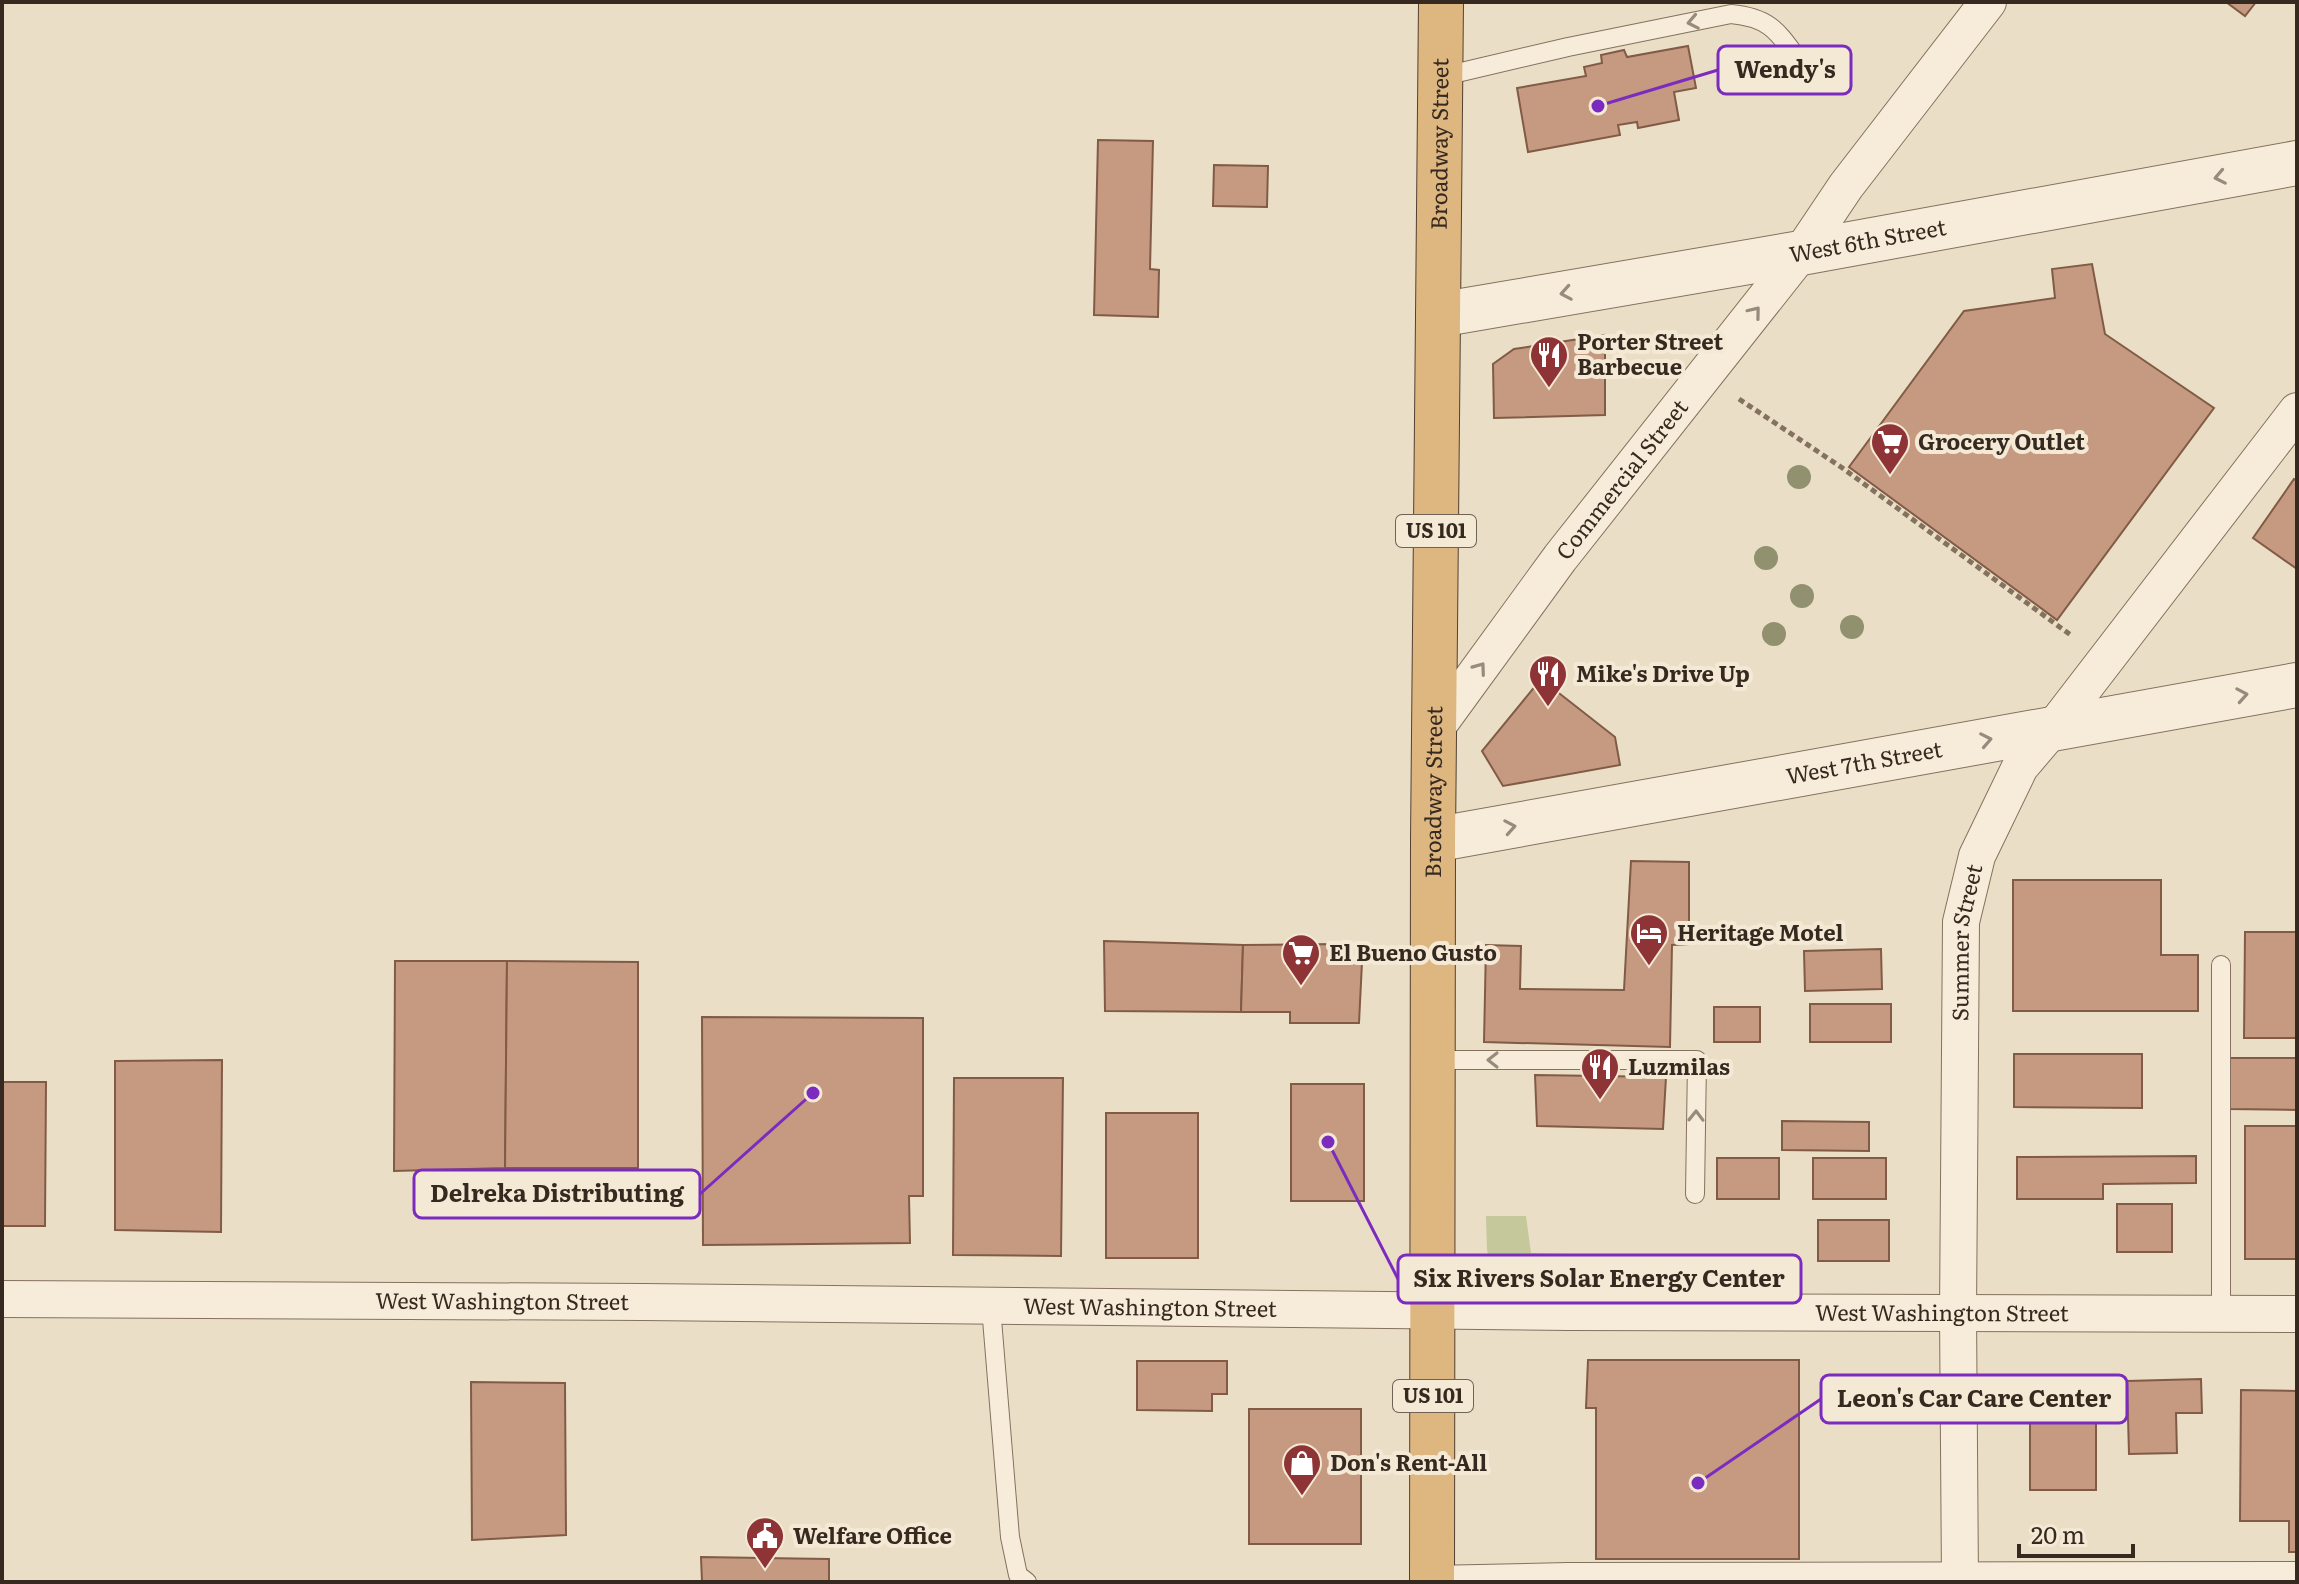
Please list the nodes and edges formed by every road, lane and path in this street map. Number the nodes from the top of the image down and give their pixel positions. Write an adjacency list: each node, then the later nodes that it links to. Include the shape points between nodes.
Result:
1 (1441, 2): 4 (highway, Broadway Street / US 101)
2 (1988, 2): 6 (street, Commercial Street)
3 (1804, 67): 4 (lane, one-way to 4, via 1773,26 1754,16 1731,14)
4 (1439, 78): 7 (highway, Broadway Street / US 101)
5 (2297, 163): 6 (street, West 6th Street, one-way to 6)
6 (1801, 253): 7 (street, West 6th Street, one-way to 7); 13 (street, Commercial Street, one-way to 6, via 1617,482)
7 (1438, 315): 13 (highway, Broadway Street / US 101)
8 (1739, 399): 10 (path)
9 (2297, 411): 12 (street, Summer Street)
10 (2072, 636)
11 (2297, 685): 12 (street, West 7th Street, one-way to 11)
12 (2054, 727): 14 (street, West 7th Street, one-way to 12); 21 (street, Summer Street, via 2020,767 1977,856 1961,922)
13 (1434, 731): 14 (highway, Broadway Street / US 101)
14 (1433, 840): 16 (highway, Broadway Street / US 101)
15 (2221, 965): 22 (lane)
16 (1433, 1060): 17 (lane, one-way to 16, via 1697,1060); 20 (highway, Broadway Street / US 101)
17 (1695, 1194)
18 (2, 1299): 19 (street, West Washington Street)
19 (991, 1307): 20 (street, West Washington Street); 27 (lane, via 1010,1537 1018,1575)
20 (1433, 1309): 21 (street, West Washington Street); 26 (highway, Broadway Street / US 101)
21 (1958, 1312): 22 (street, West Washington Street); 25 (street, Summer Street)
22 (2221, 1314): 23 (street, West Washington Street)
23 (2297, 1314)
24 (2297, 1571): 25 (lane)
25 (1960, 1577): 26 (lane)
26 (1432, 1578)
27 (1027, 1582)

